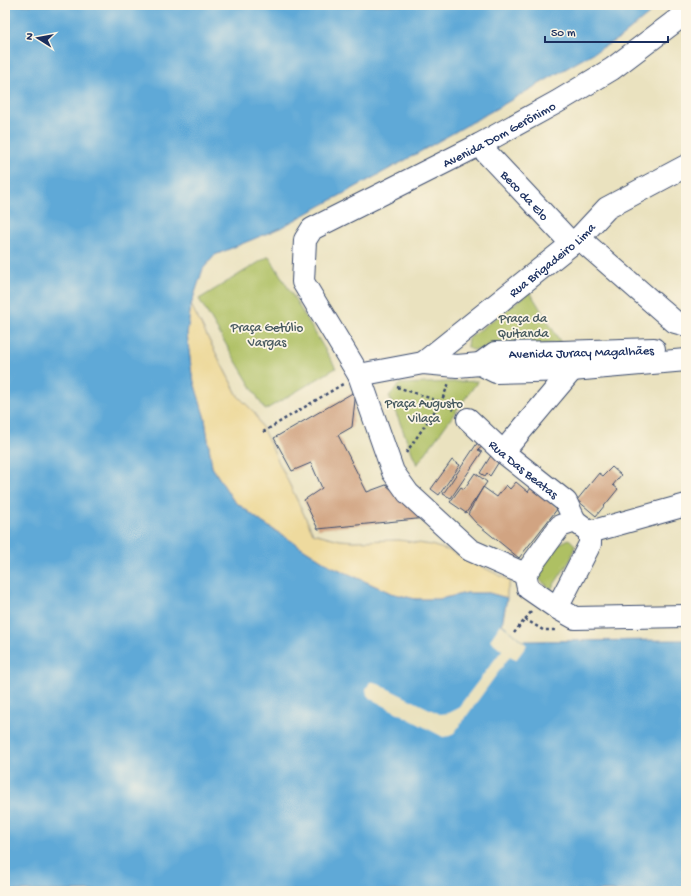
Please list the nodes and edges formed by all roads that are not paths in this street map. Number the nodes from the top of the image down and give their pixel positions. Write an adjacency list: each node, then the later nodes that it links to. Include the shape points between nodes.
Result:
1 (686, 13): 2 (street, Avenida Dom Gerônimo, via 612,69)
2 (479, 145): 4 (street, Beco da Elo); 10 (street, Avenida Dom Gerônimo, via 312,229 305,240 302,282)
3 (686, 166): 4 (street, Rua Brigadeiro Lima, via 607,208)
4 (575, 241): 5 (street, Beco da Elo); 8 (street, Rua Brigadeiro Lima)
5 (680, 324)
6 (686, 348): 9 (street, Avenida Juracy Magalhães)
7 (686, 360): 9 (street, Avenida Juracy Magalhães)
8 (423, 364): 9 (street, Avenida Juracy Magalhães, via 480,364 496,372); 10 (street, Avenida Juracy Magalhães)
9 (565, 364): 12 (street)
10 (359, 375): 15 (street, via 393,472 408,494 470,550)
11 (468, 419): 12 (street, Rua Das Beatas)
12 (503, 452): 14 (street, Rua Das Beatas, via 566,502)
13 (686, 505): 14 (street)
14 (583, 527): 15 (street, via 560,526); 16 (street, via 590,544)
15 (524, 574): 16 (street, via 528,588)
16 (549, 603): 17 (street, via 575,618)
17 (686, 616)

